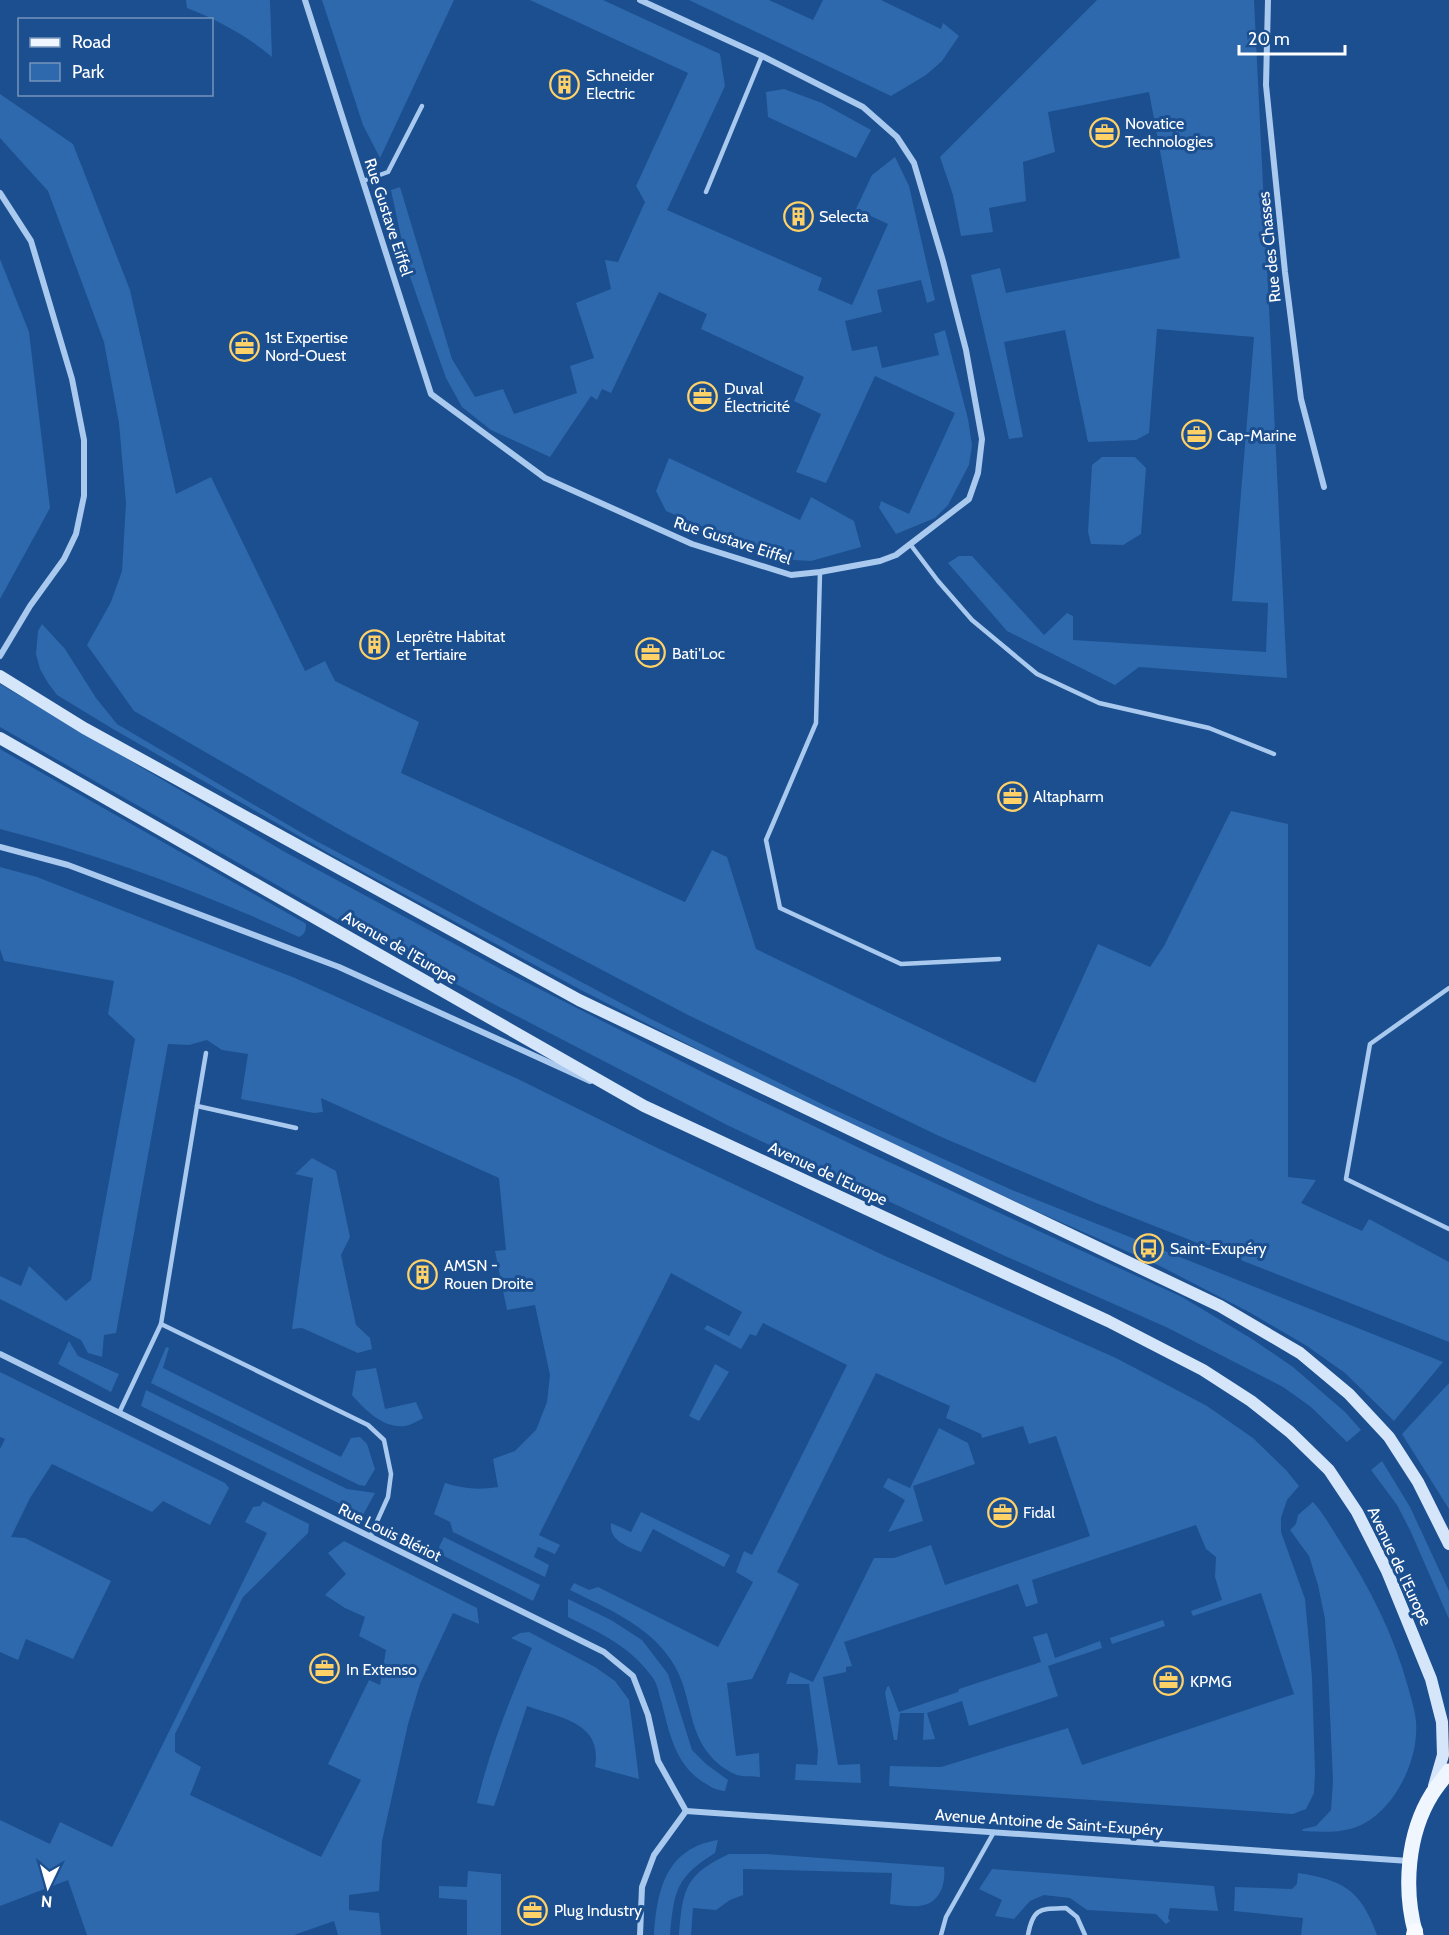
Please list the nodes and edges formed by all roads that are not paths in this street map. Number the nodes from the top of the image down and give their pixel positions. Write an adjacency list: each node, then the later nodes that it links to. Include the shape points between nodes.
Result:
1 (305, 0): 6 (street, Rue Gustave Eiffel)
2 (640, 0): 4 (street, Rue Gustave Eiffel)
3 (1268, 0): 9 (street, Rue des Chasses, via 1266,85 1285,272 1301,399)
4 (762, 56): 7 (lane); 10 (street, Rue Gustave Eiffel, via 863,107 897,137 914,163 966,350 982,439 978,473 969,499)
5 (422, 106): 6 (lane, via 388,172)
6 (363, 181): 11 (street, Rue Gustave Eiffel, via 431,394 545,478 692,544 791,575)
7 (706, 192)
8 (0, 193): 12 (street, via 31,241 72,379 84,440 84,496 76,534 64,559)
9 (1324, 487)
10 (910, 544): 11 (street, Rue Gustave Eiffel, via 880,561); 15 (lane, via 972,620 1037,674 1099,703 1209,728)
11 (820, 572): 17 (lane, via 816,723 766,840 780,908 901,964)
12 (0, 656)
13 (0, 676): 28 (main road, via 84,728 579,1000 1220,1306 1300,1353 1349,1394 1389,1437 1418,1482)
14 (0, 738): 21 (main road, Avenue de l'Europe)
15 (1274, 754)
16 (0, 847): 21 (street, via 68,865 339,967)
17 (999, 959)
18 (1449, 988): 23 (lane, via 1370,1044 1346,1179)
19 (206, 1053): 20 (lane)
20 (197, 1106): 22 (lane); 24 (lane)
21 (644, 1106): 30 (main road, Avenue de l'Europe, via 1108,1321 1203,1370 1290,1432 1329,1470 1358,1512 1431,1679 1442,1722 1443,1755)
22 (296, 1128)
23 (1449, 1229)
24 (161, 1324): 26 (lane); 27 (lane, via 369,1425 384,1440 392,1474 388,1497)
25 (0, 1354): 26 (street, Rue Louis Blériot)
26 (119, 1413): 27 (street, Rue Louis Blériot)
27 (370, 1537): 31 (street, Rue Louis Blériot, via 604,1652 633,1676 648,1716 658,1761)
28 (1449, 1544)
29 (1449, 1771): 30 (main road)
30 (1432, 1795): 33 (main road, via 1415,1833)
31 (686, 1811): 32 (street, Avenue Antoine de Saint-Exupéry); 35 (street, via 654,1855 642,1887)
32 (994, 1832): 33 (street, Avenue Antoine de Saint-Exupéry); 36 (lane, via 946,1917)
33 (1410, 1861): 34 (main road)
34 (1415, 1934)
35 (640, 1935)
36 (941, 1935)
37 (1028, 1935): 38 (lane, via 1033,1917 1041,1910 1066,1908 1077,1917)
38 (1085, 1935)

